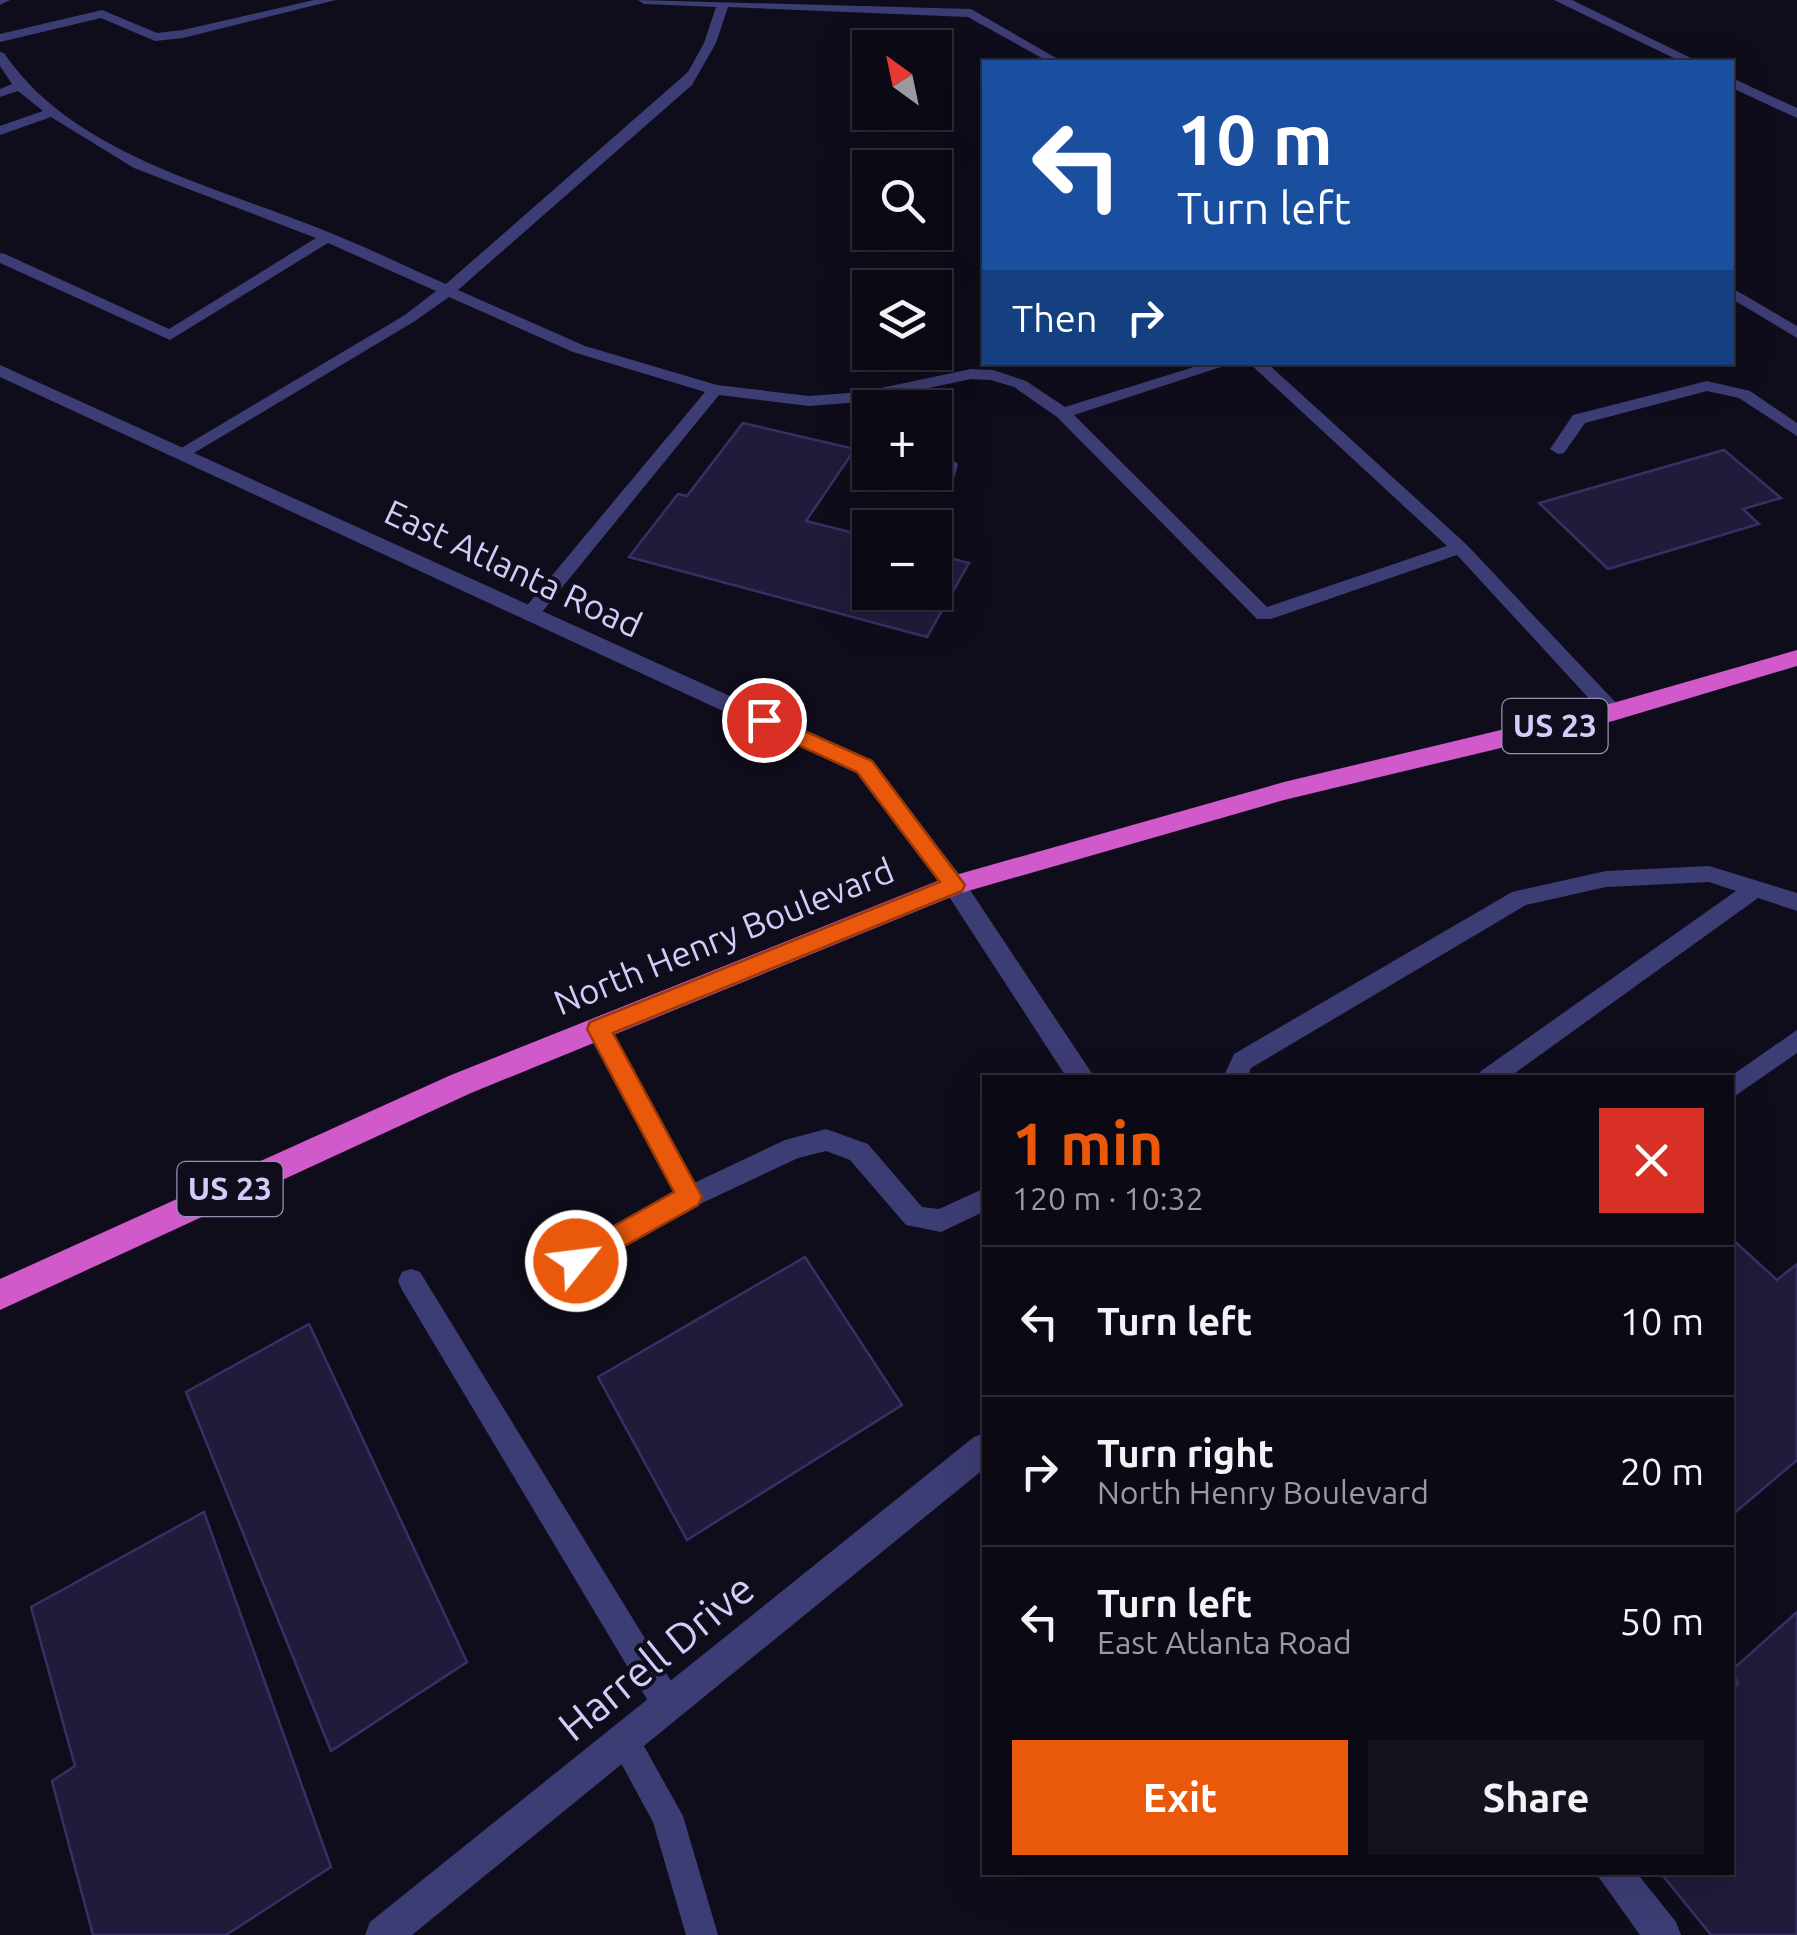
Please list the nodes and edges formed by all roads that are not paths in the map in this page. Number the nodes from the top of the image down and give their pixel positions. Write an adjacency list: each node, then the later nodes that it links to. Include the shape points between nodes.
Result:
1 (330, 0): 5 (lane, via 183,34 156,37 102,14)
2 (644, 0): 4 (lane)
3 (1560, 0): 8 (street)
4 (724, 2): 7 (lane, via 971,13); 17 (lane, via 704,59 687,82)
5 (0, 38)
6 (0, 56): 10 (lane)
7 (1053, 60)
8 (1688, 60)
9 (1734, 83): 13 (street)
10 (20, 86): 11 (lane); 12 (lane)
11 (0, 93)
12 (52, 112): 14 (lane); 15 (lane, via 139,165)
13 (1797, 114)
14 (0, 131)
15 (328, 237): 16 (lane, via 170,334); 17 (lane)
16 (0, 257)
17 (450, 289): 23 (lane, via 580,348); 29 (lane)
18 (1734, 293): 19 (lane)
19 (1797, 332)
20 (1218, 365): 26 (lane)
21 (1259, 365): 30 (lane)
22 (0, 370): 29 (street, East Atlanta Road)
23 (715, 390): 25 (lane); 31 (lane)
24 (916, 390): 26 (lane, via 970,374 993,375)
25 (852, 400)
26 (1063, 413): 30 (lane, via 1264,615)
27 (1797, 431): 28 (lane, via 1744,394 1707,386 1578,419)
28 (1558, 449)
29 (184, 454): 31 (street, East Atlanta Road)
30 (1460, 548): 33 (lane)
31 (530, 613): 34 (street, East Atlanta Road, via 865,766)
32 (1797, 658): 33 (highway, North Henry Boulevard / US 23)
33 (1614, 712): 34 (highway, North Henry Boulevard / US 23, via 1284,791)
34 (954, 885): 37 (highway, North Henry Boulevard / US 23); 39 (street)
35 (1758, 886): 36 (lane); 40 (lane, via 1709,874 1660,874 1520,898 1242,1061); 41 (lane)
36 (1797, 902)
37 (598, 1029): 43 (lane); 47 (highway, North Henry Boulevard / US 23, via 461,1084)
38 (1797, 1040): 42 (lane)
39 (1080, 1075)
40 (1236, 1075)
41 (1493, 1075)
42 (1734, 1087)
43 (689, 1197): 44 (lane, via 826,1140 859,1152 915,1216 941,1221); 45 (lane)
44 (982, 1200)
45 (576, 1261)
46 (410, 1281): 49 (lane)
47 (0, 1295)
48 (982, 1450): 49 (street, Harrell Drive)
49 (668, 1705): 50 (street, Harrell Drive)
50 (624, 1741): 52 (street, Harrell Drive); 53 (lane, via 667,1816)
51 (1615, 1875): 54 (street)
52 (383, 1935)
53 (702, 1935)
54 (1662, 1935)

